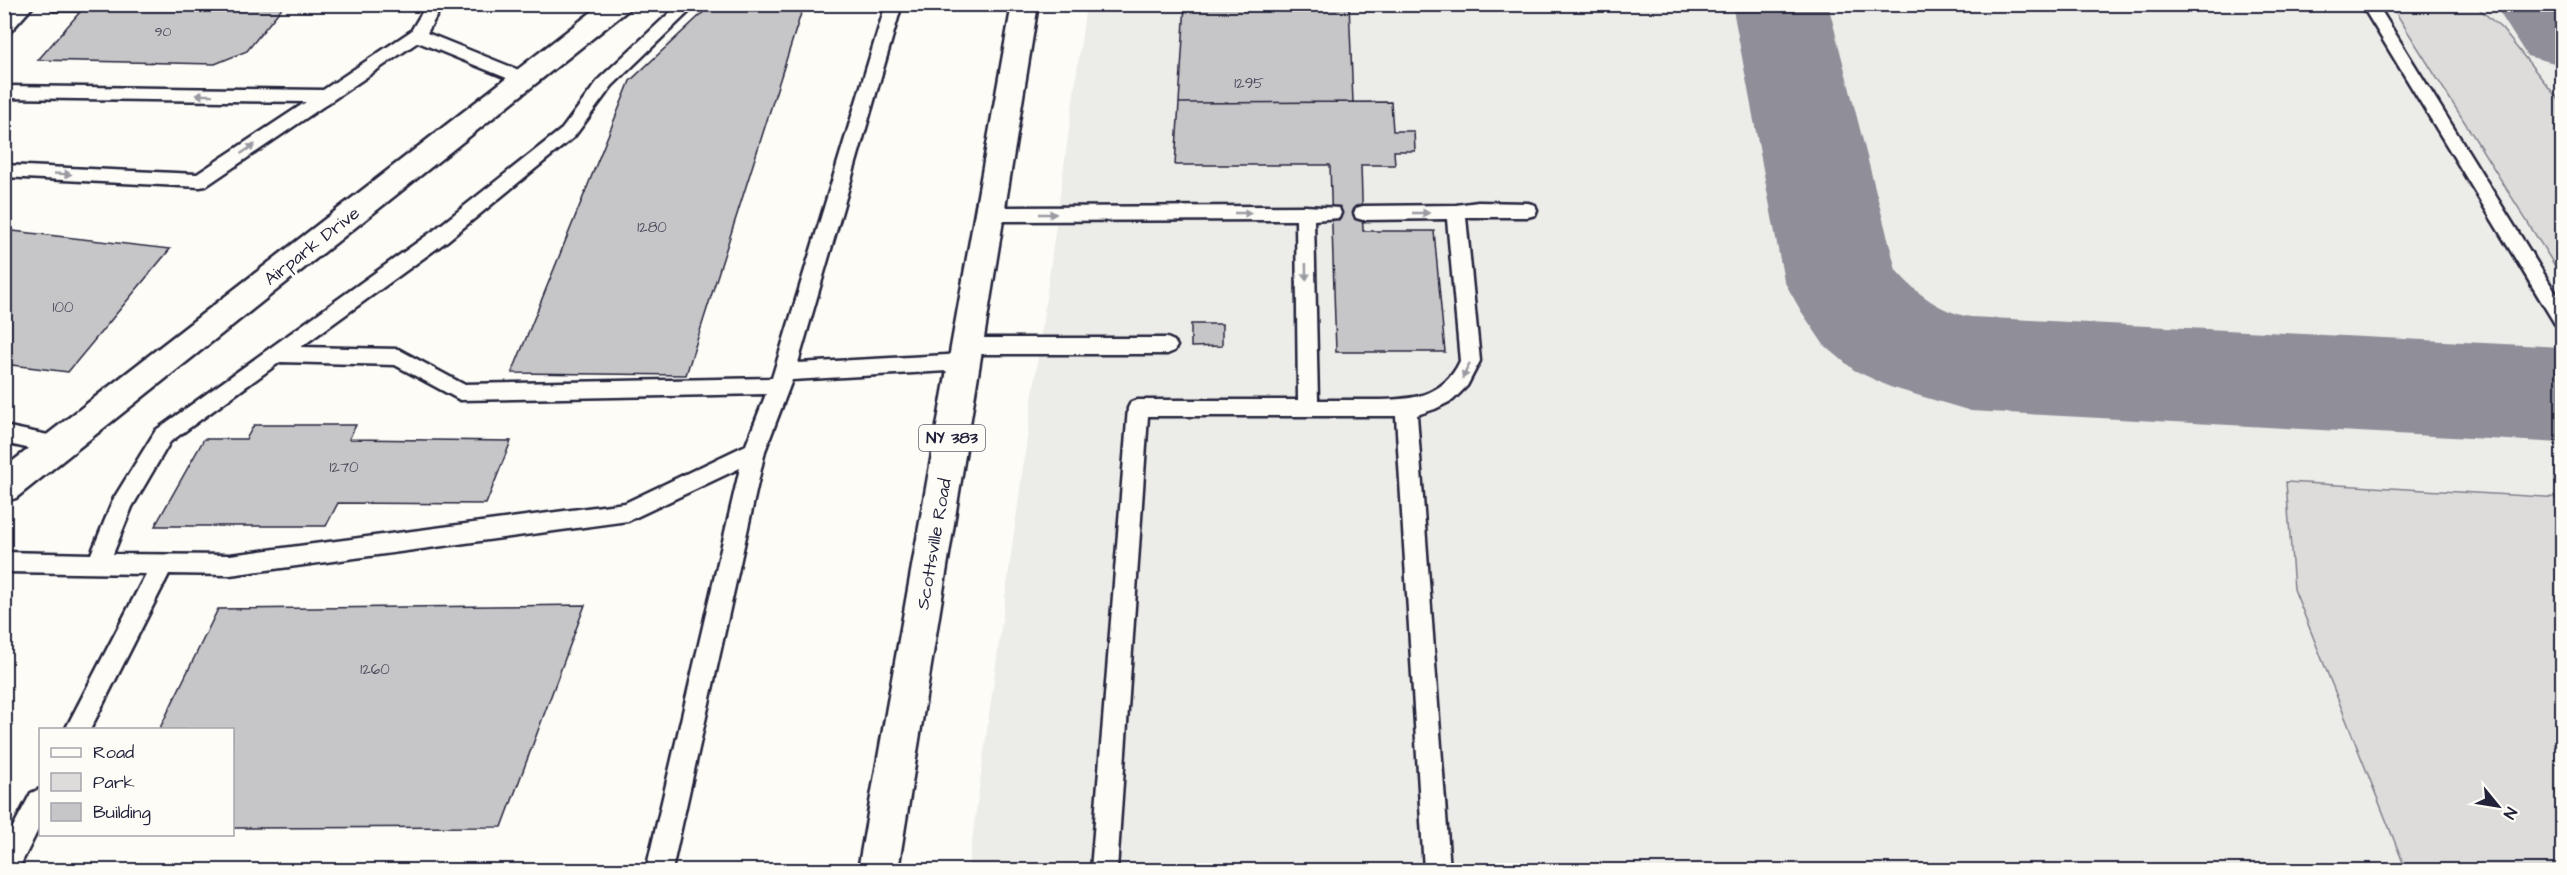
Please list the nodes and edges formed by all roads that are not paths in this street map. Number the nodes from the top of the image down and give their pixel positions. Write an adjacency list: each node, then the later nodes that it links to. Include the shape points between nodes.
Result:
1 (27, 4): 8 (lane)
2 (435, 4): 9 (lane)
3 (619, 4): 10 (main road, Airpark Drive)
4 (689, 4): 22 (lane, via 606,82 568,133 440,237)
5 (894, 4): 24 (lane)
6 (1025, 4): 19 (main road, Scottsville Road / NY 383)
7 (2369, 4): 20 (lane)
8 (4, 28)
9 (417, 35): 10 (lane); 12 (lane)
10 (525, 79): 28 (main road, Airpark Drive)
11 (4, 92): 12 (lane, one-way to 11)
12 (325, 96): 13 (lane, one-way to 12, via 200,181)
13 (4, 171)
14 (1528, 210): 15 (lane)
15 (1456, 212): 18 (lane, one-way to 15); 26 (lane, one-way to 26, via 1470,361 1461,380 1447,394 1429,404)
16 (1305, 213): 17 (lane); 19 (lane, one-way to 16); 25 (lane, one-way to 25)
17 (1332, 213)
18 (1363, 213)
19 (990, 214): 23 (main road, Scottsville Road / NY 383)
20 (2562, 319)
21 (1167, 346): 23 (lane)
22 (277, 354): 24 (lane, via 398,357 460,392); 32 (lane, via 163,436 122,504)
23 (966, 354): 24 (lane); 38 (main road, Scottsville Road / NY 383)
24 (782, 379): 29 (lane)
25 (1308, 408): 26 (lane); 39 (lane, via 1138,408)
26 (1406, 408): 40 (lane)
27 (4, 434): 28 (lane)
28 (58, 446): 30 (main road, Airpark Drive)
29 (754, 451): 33 (lane, via 628,512 242,563); 37 (lane)
30 (4, 488)
31 (4, 562): 32 (lane)
32 (98, 564): 33 (lane)
33 (162, 566): 34 (lane)
34 (78, 728)
35 (39, 803): 36 (lane)
36 (5, 870)
37 (659, 870)
38 (878, 870)
39 (1104, 870)
40 (1437, 870)

